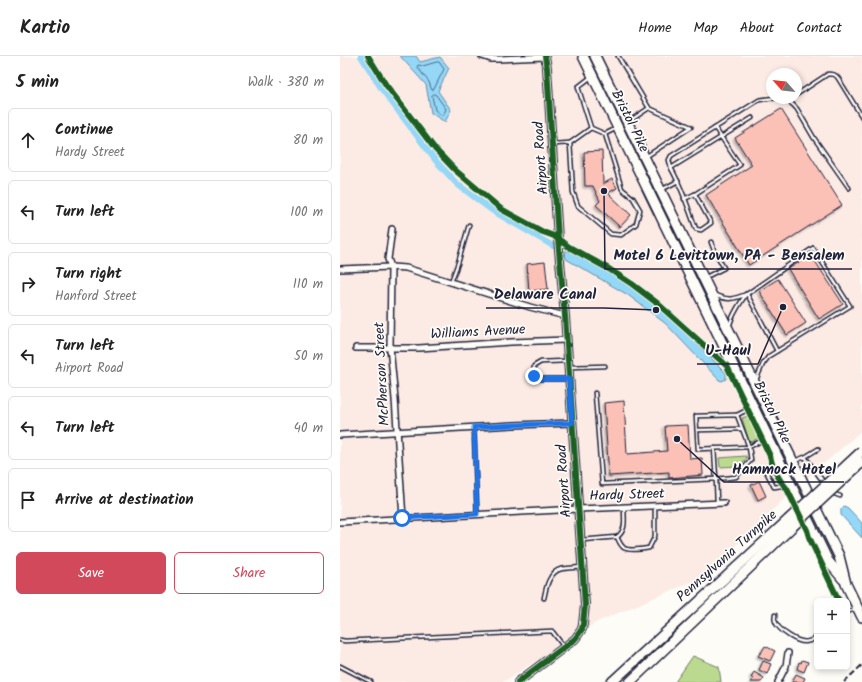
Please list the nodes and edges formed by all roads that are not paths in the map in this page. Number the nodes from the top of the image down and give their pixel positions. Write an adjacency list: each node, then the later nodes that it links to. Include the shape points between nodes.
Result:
1 (482, 56): 2 (street, via 499,60)
2 (546, 56): 20 (street, Airport Road)
3 (583, 56): 6 (highway, Bristol Pike)
4 (595, 56): 13 (highway, Bristol Pike)
5 (618, 56): 10 (lane)
6 (592, 76): 14 (lane, via 578,87); 15 (highway, Bristol Pike)
7 (802, 92): 11 (lane, via 828,74 835,75)
8 (766, 99): 16 (lane, via 758,100)
9 (791, 104): 24 (lane)
10 (649, 108): 13 (lane); 21 (lane, via 690,127)
11 (862, 117)
12 (752, 118): 18 (lane)
13 (627, 122): 21 (highway, Bristol Pike)
14 (591, 128): 17 (lane); 19 (lane)
15 (618, 128): 17 (lane); 48 (highway, Bristol Pike)
16 (716, 128): 18 (lane); 22 (lane, via 672,156 669,160)
17 (605, 134): 19 (lane, via 622,189 640,210 636,224 621,235 611,234 578,206 573,192)
18 (722, 138): 22 (lane); 26 (lane, via 740,165)
19 (570, 143): 20 (lane)
20 (552, 144): 37 (street, Airport Road)
21 (644, 158): 25 (highway, Bristol Pike)
22 (671, 168): 23 (lane)
23 (678, 181): 25 (lane); 27 (lane)
24 (849, 188)
25 (661, 191): 33 (highway, Bristol Pike)
26 (695, 194): 27 (lane); 27 (lane, via 711,223 701,230 696,229)
27 (684, 199)
28 (469, 225): 34 (lane)
29 (392, 229): 31 (street, McPherson Street, via 388,259)
30 (711, 242): 33 (lane, via 724,268)
31 (391, 267): 32 (street); 34 (street, via 406,268); 40 (street, McPherson Street)
32 (340, 269)
33 (704, 278): 35 (highway, Bristol Pike)
34 (451, 282): 37 (street)
35 (710, 291): 36 (lane, via 720,297 731,299); 38 (highway, Bristol Pike)
36 (747, 294): 38 (lane, via 734,313); 42 (lane); 42 (lane, via 813,248 850,306)
37 (565, 316): 39 (street, Airport Road)
38 (729, 330): 46 (highway, Bristol Pike)
39 (566, 340): 40 (street, Williams Avenue, via 419,348); 43 (street, Airport Road)
40 (390, 347): 41 (street, Williams Avenue); 54 (street, McPherson Street)
41 (356, 348)
42 (777, 351): 46 (lane, via 763,364)
43 (568, 364): 44 (lane); 45 (street, Airport Road); 45 (lane, via 541,362 534,366 534,376 541,379)
44 (605, 366)
45 (569, 379): 50 (street, Airport Road)
46 (755, 384): 63 (highway, Bristol Pike)
47 (595, 393): 65 (lane, via 602,484)
48 (754, 407): 49 (lane); 56 (highway, Bristol Pike)
49 (737, 415): 52 (lane); 53 (lane, via 696,416)
50 (572, 423): 51 (street); 72 (street, Airport Road)
51 (474, 427): 54 (street); 73 (lane)
52 (743, 429): 53 (lane); 58 (lane)
53 (697, 430): 57 (lane, via 698,449)
54 (397, 432): 55 (street); 74 (street, McPherson Street)
55 (340, 435)
56 (769, 437): 58 (lane); 61 (highway, Bristol Pike)
57 (714, 448): 58 (lane); 65 (lane)
58 (749, 448): 65 (lane, via 751,460 736,477)
59 (818, 448): 62 (lane)
60 (862, 451): 76 (highway, Pennsylvania Turnpike, bridge)
61 (778, 456): 66 (highway, Bristol Pike); 66 (lane, via 766,471 774,487)
62 (805, 457): 63 (lane); 67 (lane, via 832,493)
63 (792, 461): 80 (highway, Bristol Pike, via 839,556)
64 (862, 462): 76 (highway, Pennsylvania Turnpike, bridge)
65 (716, 479): 68 (lane)
66 (792, 484): 80 (highway, Bristol Pike, via 828,561)
67 (840, 496)
68 (717, 503): 69 (street, Hardy Street); 70 (street, Hardy Street)
69 (724, 503)
70 (655, 506): 71 (street, Hardy Street); 77 (lane, via 655,536 649,548 628,550 620,545)
71 (624, 507): 72 (street, Hardy Street); 77 (lane, via 624,529)
72 (578, 509): 73 (street, Hardy Street); 78 (street, Airport Road)
73 (477, 514): 74 (street, Hardy Street)
74 (402, 518): 75 (street, Hardy Street)
75 (340, 522)
76 (791, 523): 95 (highway, Pennsylvania Turnpike); 96 (highway, Pennsylvania Turnpike)
77 (617, 537): 78 (lane)
78 (580, 540): 79 (street, Airport Road)
79 (581, 567): 81 (lane, via 560,569 554,573 547,583); 88 (street, Airport Road, via 585,605 582,629 575,639)
80 (846, 584): 82 (highway, Bristol Pike)
81 (544, 598)
82 (857, 608): 83 (lane); 85 (highway, Bristol Pike)
83 (850, 611)
84 (775, 615): 86 (lane, via 778,625 790,637 799,641 809,641)
85 (862, 617)
86 (814, 637)
87 (340, 640): 88 (lane, via 552,631)
88 (564, 647): 94 (street, Airport Road)
89 (788, 653): 97 (street, via 786,666)
90 (340, 666): 91 (lane)
91 (364, 678): 92 (lane); 93 (lane)
92 (361, 682)
93 (371, 682)
94 (518, 682)
95 (612, 682)
96 (630, 682)
97 (778, 682)

